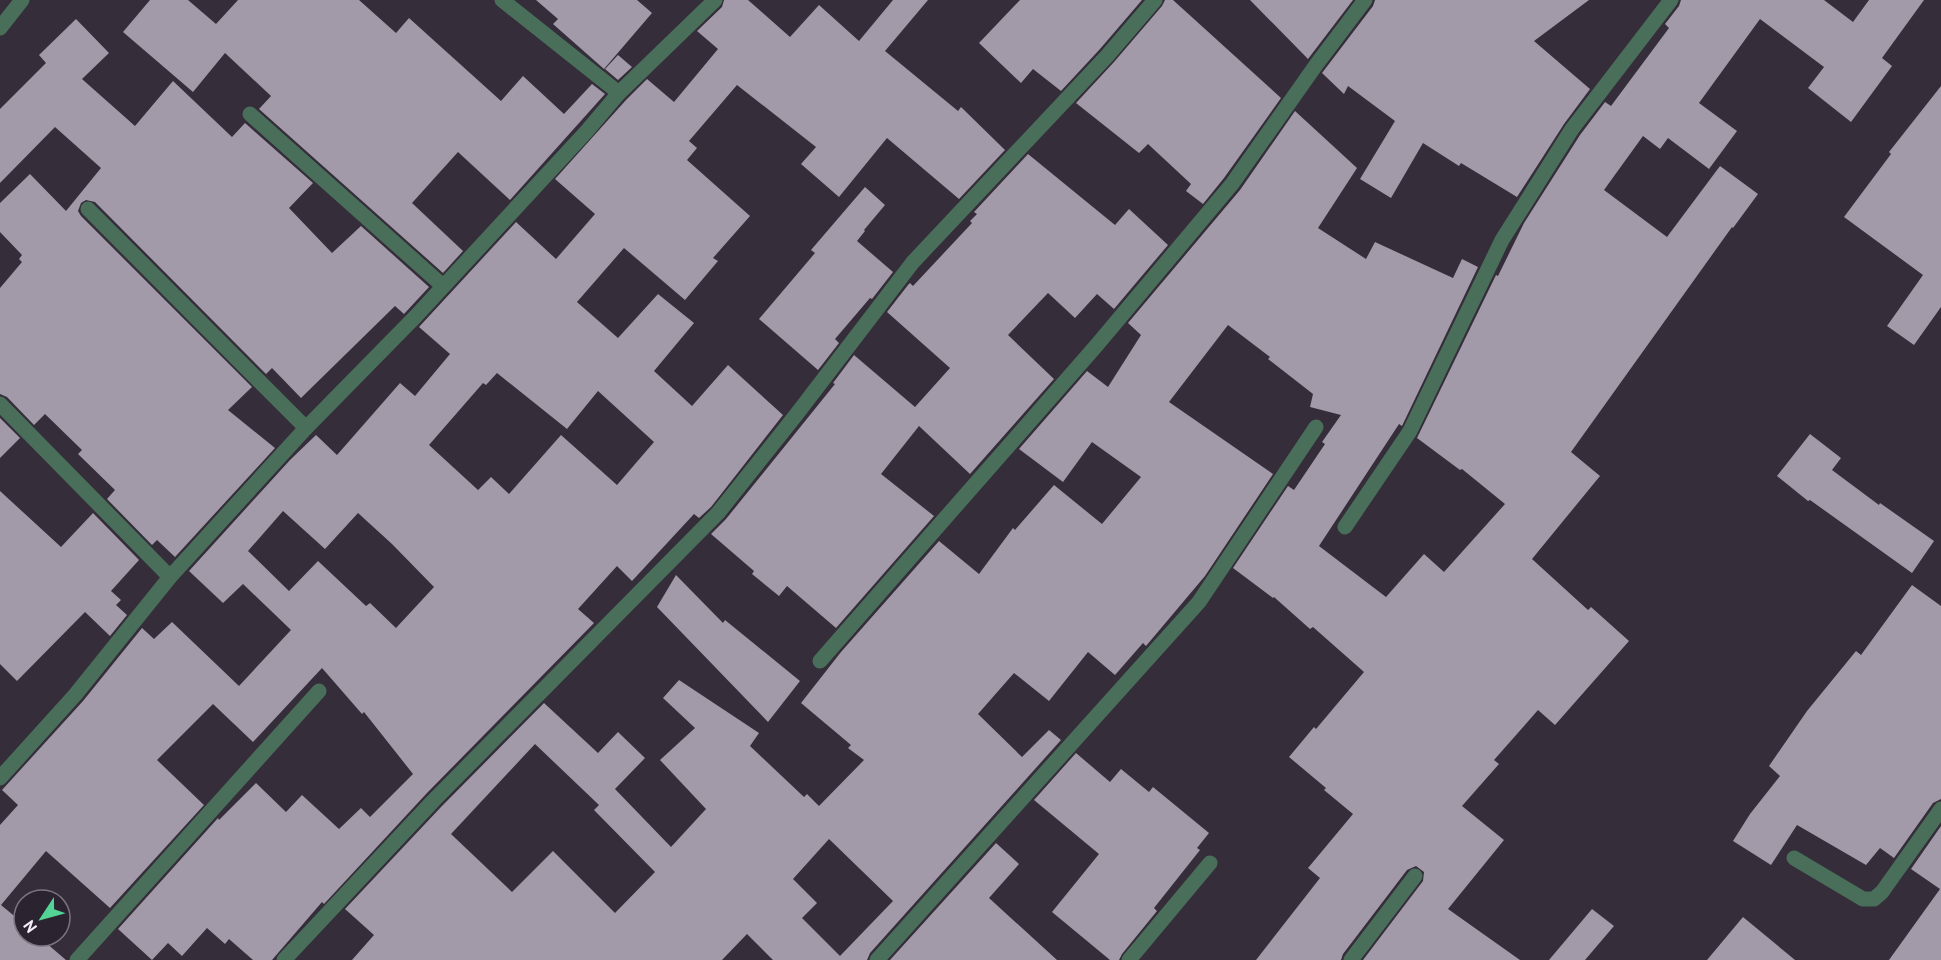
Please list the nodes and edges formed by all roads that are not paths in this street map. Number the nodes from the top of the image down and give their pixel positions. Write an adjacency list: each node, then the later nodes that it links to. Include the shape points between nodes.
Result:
1 (22, 0): 7 (street)
2 (502, 0): 8 (street)
3 (715, 0): 8 (street)
4 (1155, 0): 25 (street, via 913,262 718,513 434,800)
5 (1365, 0): 17 (street, via 1232,184 1096,346)
6 (1671, 0): 15 (street, via 1572,129 1502,240 1410,431)
7 (0, 28)
8 (620, 93): 11 (street)
9 (250, 114): 11 (street)
10 (88, 209): 14 (street)
11 (443, 286): 14 (street)
12 (0, 404): 16 (street)
13 (1316, 427): 26 (street, via 1199,602)
14 (306, 428): 16 (street)
15 (1345, 527)
16 (170, 577): 19 (street, via 75,695)
17 (819, 661)
18 (319, 691): 24 (street)
19 (0, 778)
20 (1941, 809): 21 (street, via 1874,898 1863,899)
21 (1794, 858)
22 (1210, 863): 27 (street)
23 (1415, 876): 28 (street)
24 (78, 960)
25 (284, 960)
26 (877, 960)
27 (1128, 960)
28 (1351, 960)

